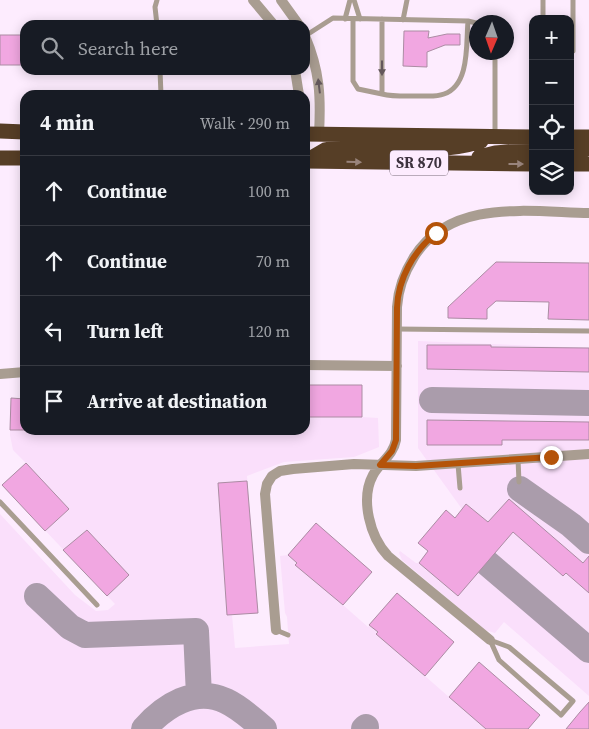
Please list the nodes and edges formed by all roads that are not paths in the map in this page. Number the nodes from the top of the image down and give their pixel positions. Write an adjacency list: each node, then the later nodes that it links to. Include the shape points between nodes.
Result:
1 (157, 0): 14 (lane)
2 (253, 0): 15 (street)
3 (281, 0): 16 (street)
4 (352, 0): 10 (lane); 12 (lane)
5 (407, 0): 17 (lane)
6 (543, 0): 8 (lane)
7 (573, 0): 9 (lane)
8 (543, 15)
9 (573, 15)
10 (345, 19): 11 (lane); 19 (lane, via 333,18)
11 (353, 19): 12 (lane); 26 (lane, via 353,81 358,88)
12 (360, 19): 13 (lane)
13 (382, 19): 17 (lane); 26 (lane, one-way to 26)
14 (156, 20)
15 (270, 20)
16 (295, 20)
17 (403, 20): 18 (lane)
18 (468, 21): 26 (lane, via 464,68 454,88 437,96)
19 (310, 33)
20 (310, 50): 29 (street, one-way to 20, via 320,99)
21 (495, 60): 30 (lane)
22 (160, 75): 24 (lane)
23 (296, 75): 25 (street)
24 (162, 90)
25 (298, 90)
26 (382, 94)
27 (0, 131): 28 (highway)
28 (20, 132)
29 (312, 134): 30 (highway, SR 870)
30 (495, 136): 31 (highway, SR 870); 39 (highway, via 445,149 336,148)
31 (529, 137)
32 (574, 137): 33 (highway)
33 (589, 137)
34 (589, 148): 36 (highway)
35 (529, 150): 41 (highway, via 495,153)
36 (574, 151)
37 (0, 158): 38 (highway)
38 (20, 158)
39 (310, 159)
40 (310, 161): 41 (highway, SR 870, one-way to 41)
41 (453, 163): 42 (highway, SR 870, one-way to 42)
42 (529, 164)
43 (574, 164): 44 (highway)
44 (589, 164)
45 (589, 213): 46 (street, via 487,213 444,228 419,249 406,272 398,294)
46 (397, 329): 47 (lane); 49 (street)
47 (589, 330)
48 (310, 365): 49 (street)
49 (396, 366): 55 (street, via 395,443)
50 (20, 373): 51 (street)
51 (0, 375)
52 (589, 454): 53 (street)
53 (518, 459): 54 (street); 56 (lane)
54 (458, 463): 55 (street); 57 (lane)
55 (380, 465): 60 (street, via 286,470 269,480 266,494); 62 (street, via 370,481 368,499 372,528 379,545)
56 (519, 482)
57 (460, 488)
58 (0, 502): 59 (lane)
59 (97, 605)
60 (276, 630): 61 (lane)
61 (288, 635)
62 (490, 640): 62 (lane, via 499,660 561,715 573,701 509,647)

